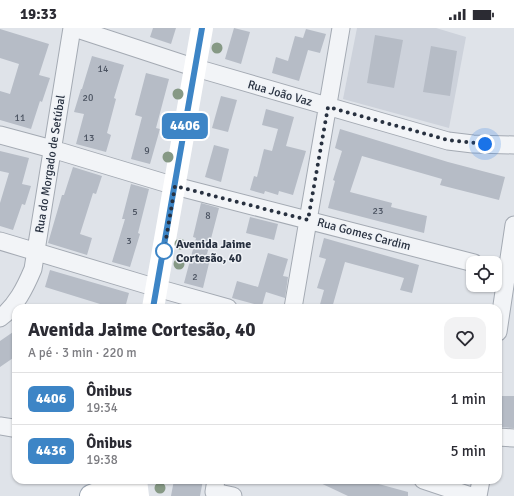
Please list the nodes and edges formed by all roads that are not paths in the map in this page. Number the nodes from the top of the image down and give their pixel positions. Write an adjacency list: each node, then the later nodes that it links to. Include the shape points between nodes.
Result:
1 (73, 28): 4 (street, Rua João Vaz); 8 (street, Rua do Morgado de Setúbal)
2 (202, 28): 4 (main road)
3 (341, 28): 5 (street)
4 (196, 68): 5 (street, Rua João Vaz); 9 (main road)
5 (328, 107): 7 (street, Rua João Vaz, via 448,140 473,144); 10 (street)
6 (0, 135): 8 (street, Rua Gomes Cardim)
7 (514, 145)
8 (52, 149): 9 (street, Rua Gomes Cardim); 13 (street, Rua do Morgado de Setúbal)
9 (175, 186): 10 (street, Rua Gomes Cardim); 16 (main road)
10 (308, 220): 14 (street, Rua Gomes Cardim); 19 (street)
11 (514, 224): 15 (street)
12 (0, 241): 13 (street)
13 (36, 252): 16 (street); 17 (street, Rua do Morgado de Setúbal, via 33,269)
14 (466, 261)
15 (506, 271): 20 (street)
16 (155, 298): 18 (street)
17 (14, 304)
18 (199, 304)
19 (294, 304)
20 (502, 304)
21 (12, 306): 22 (street, Rua do Morgado de Setúbal)
22 (0, 318)
23 (0, 426): 24 (street)
24 (12, 428)
25 (502, 437): 26 (street)
26 (514, 438)
27 (136, 484): 33 (main road)
28 (215, 484): 34 (street, via 214,492)
29 (435, 484): 35 (street)
30 (480, 484): 36 (street)
31 (99, 490): 32 (main road)
32 (130, 496)
33 (138, 496)
34 (233, 496)
35 (472, 496)
36 (478, 496)

